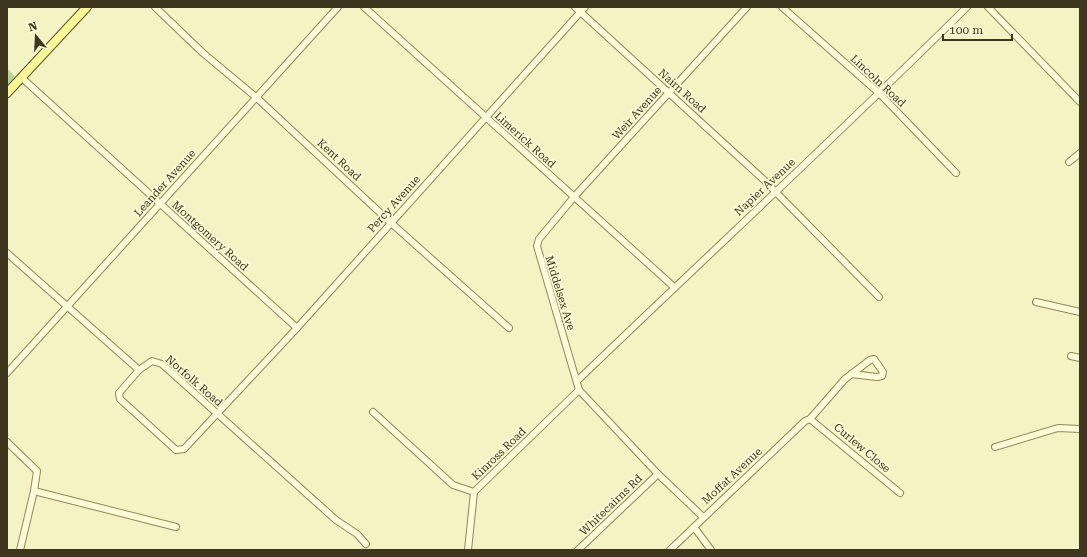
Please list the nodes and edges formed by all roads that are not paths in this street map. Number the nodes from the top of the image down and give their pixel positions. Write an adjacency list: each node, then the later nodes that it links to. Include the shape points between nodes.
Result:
1 (87, 7): 11 (main road)
2 (155, 7): 15 (street, Kent Road, via 203,53)
3 (338, 7): 15 (street, Leander Avenue)
4 (364, 7): 17 (street, Limerick Road)
5 (575, 7): 10 (street, Nairn Road)
6 (747, 7): 13 (street, Weir Avenue)
7 (782, 7): 14 (street, Lincoln Road)
8 (967, 7): 14 (street, Napier Avenue)
9 (988, 7): 16 (street)
10 (583, 10): 13 (street, Nairn Road); 17 (street, Percy Avenue)
11 (22, 78): 12 (main road); 23 (street, Montgomery Road)
12 (7, 93)
13 (669, 93): 21 (street, Nairn Road); 22 (street, Weir Avenue)
14 (880, 94): 20 (street, Lincoln Road); 21 (street, Napier Avenue)
15 (257, 98): 23 (street, Leander Avenue); 24 (street, Kent Road)
16 (1080, 102)
17 (486, 118): 22 (street, Limerick Road); 24 (street, Percy Avenue)
18 (1080, 153): 19 (street)
19 (1069, 162)
20 (956, 173)
21 (775, 191): 26 (street, Napier Avenue); 27 (street, Nairn Road)
22 (574, 197): 26 (street, Limerick Road); 38 (street, Middelsex Ave, via 539,239 537,246)
23 (160, 204): 29 (street, Leander Avenue); 31 (street, Montgomery Road)
24 (390, 222): 31 (street, Percy Avenue); 32 (street, Kent Road)
25 (7, 253): 29 (street)
26 (674, 287): 38 (street, Napier Avenue)
27 (879, 297)
28 (1036, 302): 30 (street)
29 (66, 308): 35 (street); 36 (street, Leander Avenue)
30 (1080, 312)
31 (297, 328): 41 (street, Percy Avenue)
32 (509, 328)
33 (1071, 356): 34 (street)
34 (1080, 358)
35 (139, 370): 41 (street, Norfolk Road, via 152,361 162,364); 41 (street, Percy Avenue, via 119,393 120,399 176,450 184,449)
36 (7, 373)
37 (851, 374): 37 (street, Moffat Avenue, via 874,359 883,372 882,376 877,377); 42 (street, Moffat Avenue)
38 (577, 381): 39 (street)
39 (579, 390): 46 (street); 48 (street, Kinross Road)
40 (374, 412): 48 (street, Kinross Road, via 453,485)
41 (218, 414): 53 (street, Norfolk Road)
42 (810, 419): 49 (street, Curlew Close); 50 (street, Moffat Avenue)
43 (1080, 429): 45 (street, via 1058,428)
44 (7, 442): 47 (street, via 36,468)
45 (995, 447)
46 (658, 474): 50 (street); 56 (street, Whitecairns Rd)
47 (34, 491): 51 (street); 54 (street)
48 (474, 492): 55 (street)
49 (900, 493)
50 (703, 517): 52 (street, Moffat Avenue)
51 (176, 527)
52 (694, 527): 57 (street, Moffat Avenue); 58 (street)
53 (366, 544)
54 (20, 550)
55 (468, 550)
56 (578, 550)
57 (670, 550)
58 (711, 550)

